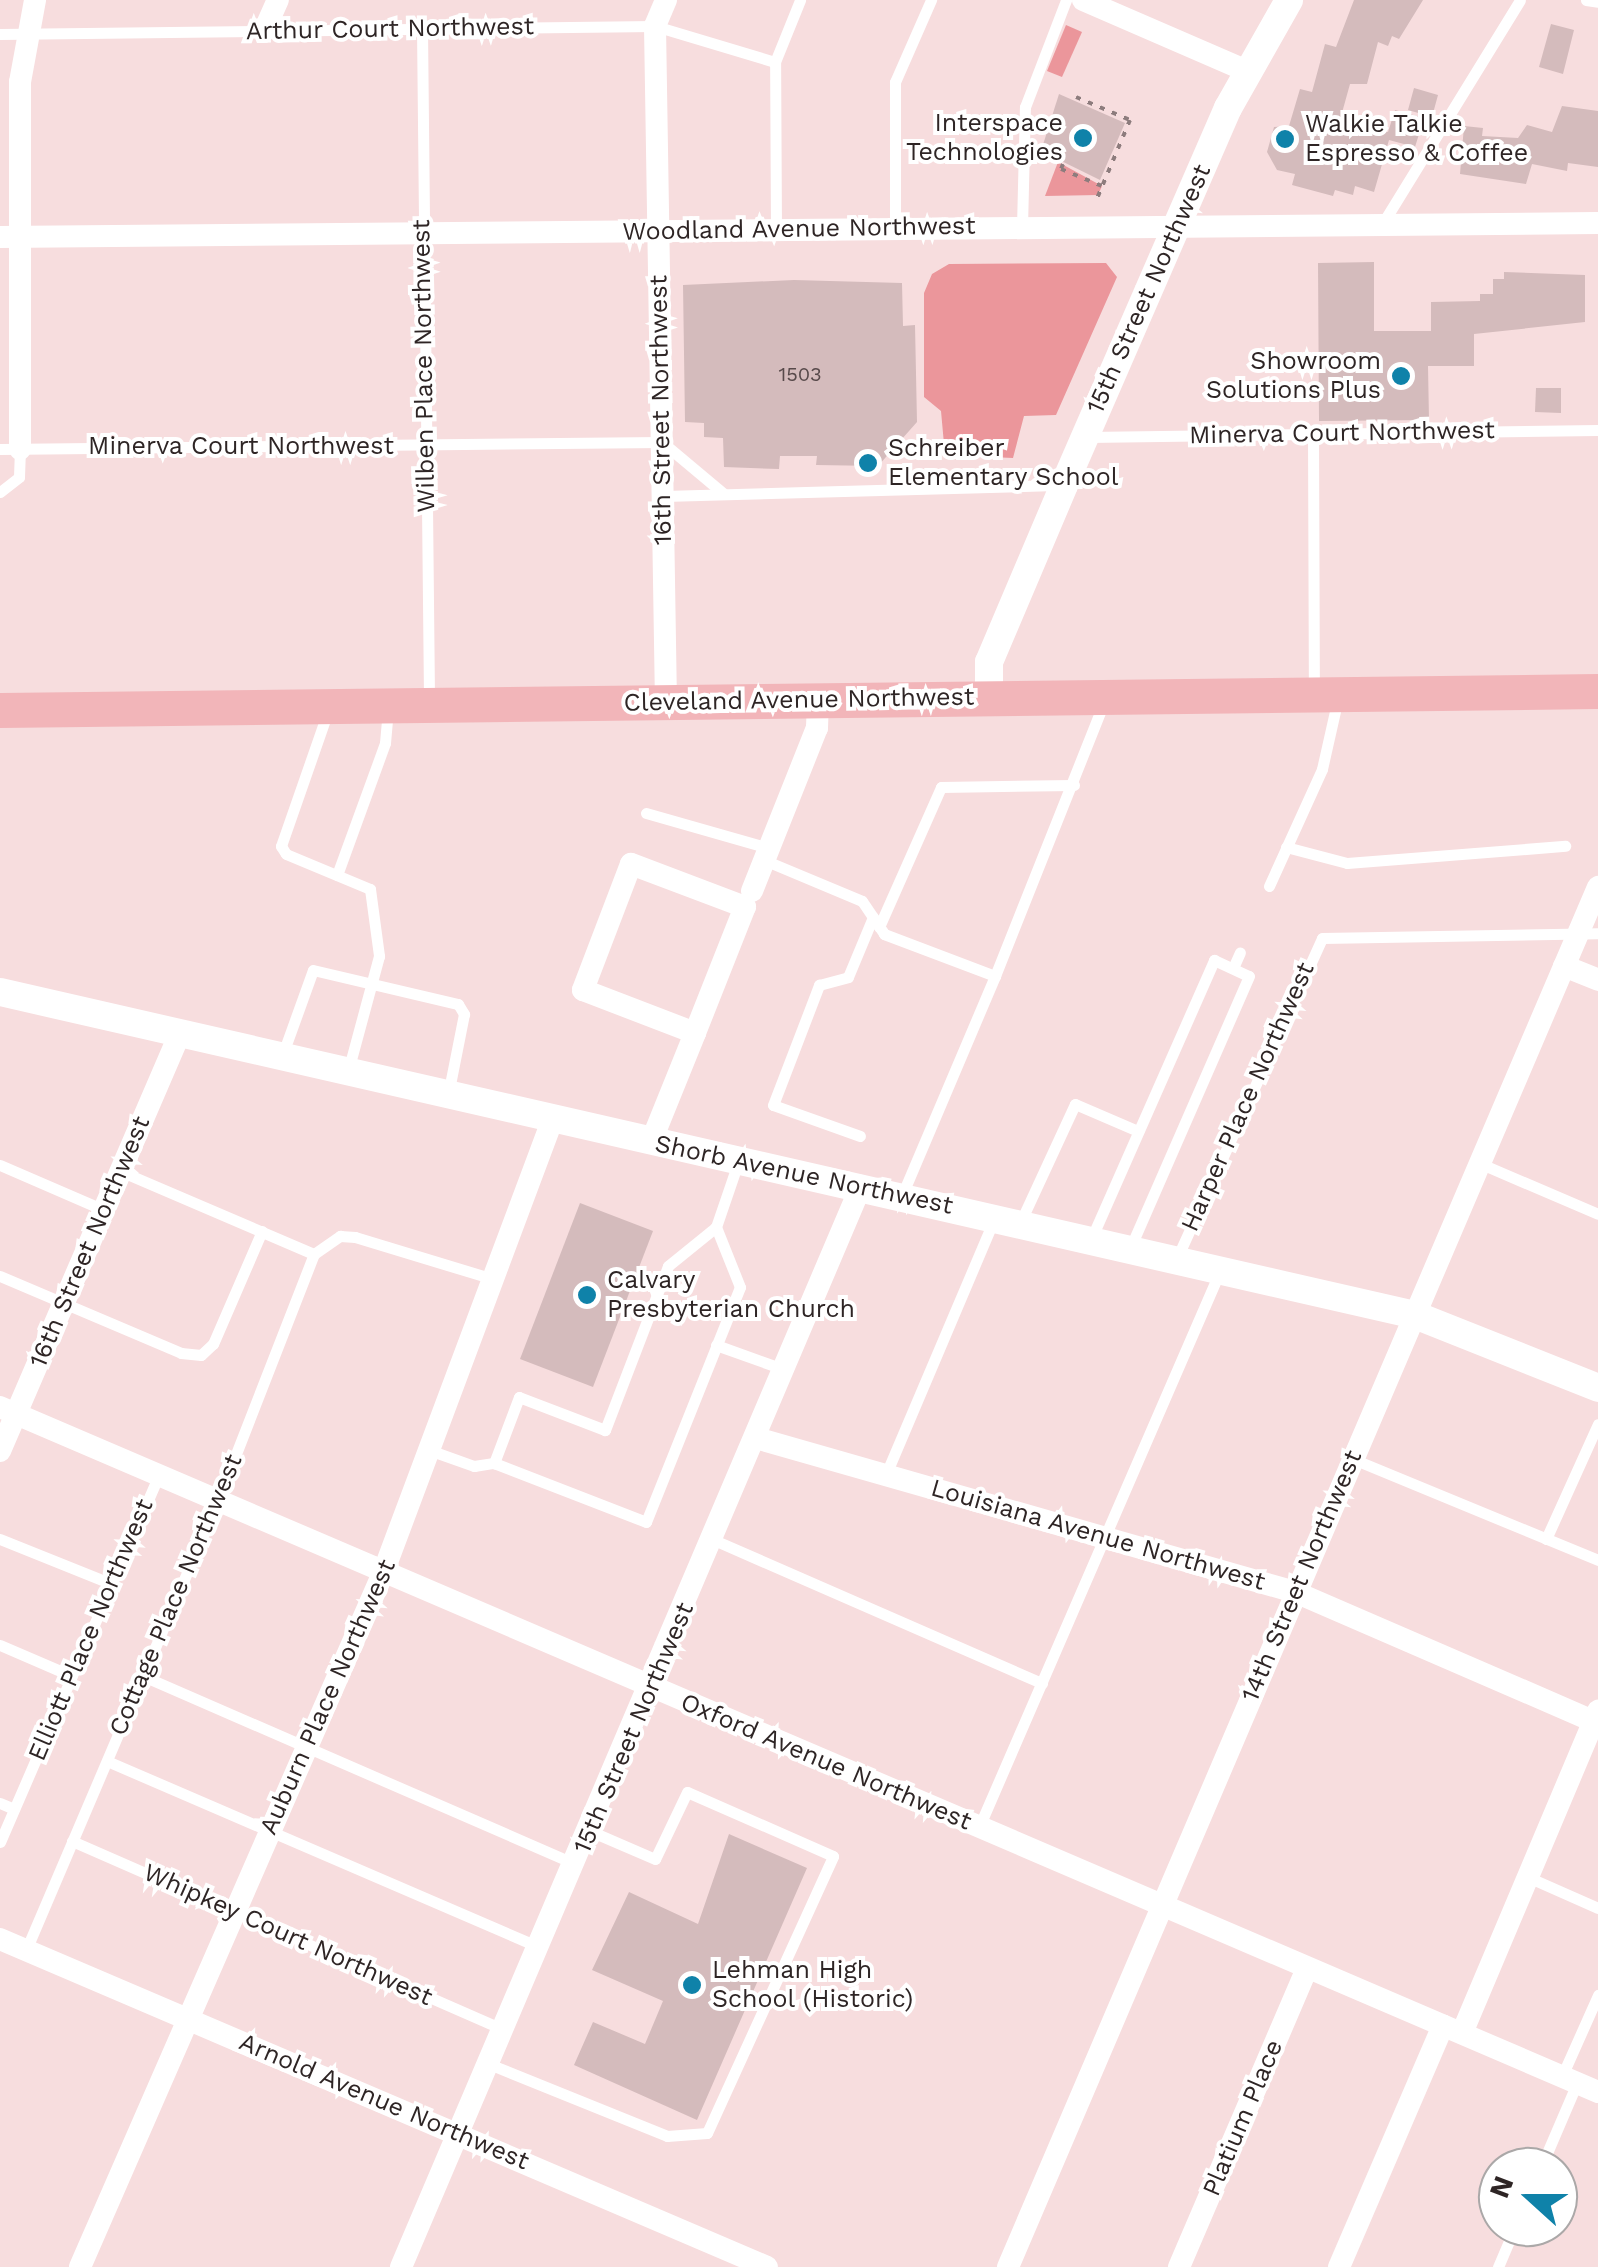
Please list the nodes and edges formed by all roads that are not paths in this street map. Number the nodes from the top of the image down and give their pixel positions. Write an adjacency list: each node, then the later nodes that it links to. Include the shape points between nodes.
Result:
1 (35, 0): 15 (street)
2 (278, 0): 14 (street)
3 (666, 0): 12 (street, 16th Street Northwest)
4 (800, 0): 16 (lane)
5 (931, 0): 22 (lane, via 895,82)
6 (1066, 0): 20 (lane, via 1024,107)
7 (1083, 0): 17 (street)
8 (1288, 0): 17 (street, 15th Street Northwest)
9 (1520, 0): 19 (lane)
10 (1586, 0): 11 (lane)
11 (1598, 2)
12 (655, 26): 13 (lane, Arthur Court Northwest); 16 (lane, Arthur Court Northwest); 23 (street, 16th Street Northwest)
13 (422, 28): 14 (lane, Arthur Court Northwest); 25 (lane, Wilben Place Northwest)
14 (264, 30): 15 (lane, Arthur Court Northwest)
15 (12, 34): 26 (street)
16 (775, 62): 24 (lane)
17 (1247, 72): 21 (street, 15th Street Northwest)
18 (1598, 223): 19 (street, Woodland Avenue Northwest)
19 (1381, 226): 21 (street, Woodland Avenue Northwest)
20 (1022, 227): 21 (street, Woodland Avenue Northwest); 22 (street, Woodland Avenue Northwest)
21 (1176, 228): 29 (street, 15th Street Northwest)
22 (895, 229): 24 (street, Woodland Avenue Northwest)
23 (658, 230): 24 (street, Woodland Avenue Northwest); 25 (street, Woodland Avenue Northwest); 30 (street, 16th Street Northwest)
24 (776, 231)
25 (422, 232): 26 (street, Woodland Avenue Northwest); 31 (lane, Wilben Place Northwest)
26 (10, 237): 32 (street)
27 (1598, 430): 28 (lane, Minerva Court Northwest)
28 (1313, 433): 29 (lane, Minerva Court Northwest); 38 (lane)
29 (1085, 437): 33 (street, 15th Street Northwest)
30 (662, 442): 31 (lane, Minerva Court Northwest); 35 (lane); 36 (street, 16th Street Northwest)
31 (426, 444): 32 (lane, Minerva Court Northwest); 44 (lane, Wilben Place Northwest)
32 (10, 449): 34 (lane, via 20,477)
33 (1064, 485): 35 (lane); 40 (street, 15th Street Northwest, via 989,662)
34 (0, 492)
35 (724, 494): 36 (lane)
36 (664, 496): 42 (street, 16th Street Northwest)
37 (1598, 690): 38 (main road, Cleveland Avenue Northwest)
38 (1326, 693): 39 (main road, Cleveland Avenue Northwest); 50 (lane, via 1322,769)
39 (1105, 696): 40 (main road, Cleveland Avenue Northwest); 47 (lane)
40 (990, 697): 41 (main road, Cleveland Avenue Northwest)
41 (818, 700): 42 (main road, Cleveland Avenue Northwest); 51 (street, via 817,728)
42 (666, 702): 44 (main road, Cleveland Avenue Northwest)
43 (388, 705): 44 (main road, Cleveland Avenue Northwest); 45 (main road, Cleveland Avenue Northwest); 52 (lane, via 385,743)
44 (429, 705)
45 (330, 706): 46 (main road, Cleveland Avenue Northwest); 52 (lane, via 282,846 286,854)
46 (0, 710)
47 (1074, 785): 56 (lane, via 942,787); 61 (lane)
48 (646, 813): 51 (lane)
49 (1566, 846): 50 (lane, via 1347,863)
50 (1286, 847): 53 (lane)
51 (766, 854): 55 (street); 56 (lane, via 862,901)
52 (337, 875): 63 (lane, via 370,889 379,956)
53 (1269, 886)
54 (1598, 886): 57 (street, 14th Street Northwest)
55 (748, 899): 66 (street); 66 (street, via 631,864 582,990)
56 (876, 922): 61 (lane); 72 (lane, via 848,977 820,985 772,1105)
57 (1588, 933): 59 (street, 14th Street Northwest); 88 (lane, Harper Place Northwest, via 1322,938)
58 (1240, 952): 60 (lane)
59 (1564, 966): 62 (street); 75 (street, 14th Street Northwest)
60 (1233, 968): 71 (lane, via 1214,960); 86 (lane, via 1249,976)
61 (994, 976): 79 (lane)
62 (1598, 980)
63 (371, 986): 67 (lane, via 313,970); 68 (lane); 69 (lane, via 458,1004 464,1014)
64 (0, 992): 65 (street, Shorb Avenue Northwest)
65 (180, 1033): 67 (street, Shorb Avenue Northwest); 77 (street, 16th Street Northwest)
66 (695, 1034): 73 (street)
67 (282, 1056): 68 (street, Shorb Avenue Northwest)
68 (348, 1071): 69 (street, Shorb Avenue Northwest)
69 (448, 1095): 70 (street, Shorb Avenue Northwest)
70 (554, 1119): 73 (street, Shorb Avenue Northwest); 91 (street, Auburn Place Northwest)
71 (1138, 1132): 82 (lane, via 1076,1104); 85 (lane)
72 (860, 1136)
73 (651, 1142): 74 (street, Shorb Avenue Northwest)
74 (739, 1160): 78 (street, Shorb Avenue Northwest); 83 (lane)
75 (1479, 1163): 81 (lane); 93 (street, 14th Street Northwest)
76 (0, 1165): 80 (lane)
77 (120, 1171): 80 (street, 16th Street Northwest); 84 (lane)
78 (862, 1186): 79 (street, Shorb Avenue Northwest); 95 (street, 15th Street Northwest)
79 (902, 1195): 82 (street, Shorb Avenue Northwest)
80 (104, 1210): 92 (street, 16th Street Northwest)
81 (1598, 1214)
82 (1008, 1220): 85 (street, Shorb Avenue Northwest); 105 (lane)
83 (716, 1227): 94 (lane, via 740,1287); 103 (lane, via 668,1266 605,1430 519,1398)
84 (262, 1231): 87 (lane); 92 (lane, via 212,1344 201,1354 180,1352)
85 (1092, 1237): 86 (street, Shorb Avenue Northwest)
86 (1130, 1248): 88 (street, Shorb Avenue Northwest)
87 (314, 1254): 91 (lane, Cottage Place Northwest, via 326,1242 356,1237); 106 (lane, Cottage Place Northwest)
88 (1177, 1258): 89 (street, Shorb Avenue Northwest)
89 (1222, 1267): 93 (street, Shorb Avenue Northwest); 107 (lane, Harper Place Northwest)
90 (0, 1276): 92 (lane)
91 (493, 1279): 101 (street, Auburn Place Northwest)
92 (63, 1303): 97 (street, 16th Street Northwest)
93 (1415, 1315): 96 (street, Shorb Avenue Northwest); 102 (street, 14th Street Northwest)
94 (716, 1346): 95 (lane); 103 (lane, via 646,1522)
95 (784, 1370): 99 (street, 15th Street Northwest)
96 (1598, 1388)
97 (8, 1410): 100 (street, 16th Street Northwest); 104 (street, Oxford Avenue Northwest)
98 (1598, 1424): 109 (lane)
99 (756, 1438): 105 (street, Louisiana Avenue Northwest); 110 (street, 15th Street Northwest)
100 (0, 1450)
101 (430, 1450): 103 (lane, via 474,1466); 112 (street, Auburn Place Northwest)
102 (1352, 1458): 109 (lane); 114 (street, 14th Street Northwest)
103 (494, 1463)
104 (159, 1474): 106 (street, Oxford Avenue Northwest); 113 (lane, Elliott Place Northwest)
105 (886, 1474): 107 (street, Louisiana Avenue Northwest)
106 (218, 1500): 112 (street, Oxford Avenue Northwest); 117 (lane, Cottage Place Northwest)
107 (1105, 1536): 114 (street, Louisiana Avenue Northwest); 118 (lane, Harper Place Northwest)
108 (0, 1538): 113 (lane)
109 (1546, 1539): 111 (lane)
110 (714, 1540): 118 (lane); 119 (street, 15th Street Northwest)
111 (1598, 1560)
112 (383, 1573): 119 (street, Oxford Avenue Northwest); 121 (street, Auburn Place Northwest)
113 (112, 1584): 116 (lane, Elliott Place Northwest)
114 (1295, 1592): 120 (street, Louisiana Avenue Northwest); 132 (street, 14th Street Northwest)
115 (0, 1645): 116 (lane)
116 (72, 1676): 124 (lane, Elliott Place Northwest)
117 (143, 1676): 121 (lane); 122 (lane, Cottage Place Northwest)
118 (1042, 1683): 125 (lane, Harper Place Northwest)
119 (652, 1687): 125 (street, Oxford Avenue Northwest); 126 (street, 15th Street Northwest)
120 (1597, 1718): 131 (street)
121 (305, 1750): 127 (street, Auburn Place Northwest); 130 (lane)
122 (107, 1761): 127 (lane); 128 (lane, Cottage Place Northwest)
123 (0, 1803): 124 (lane)
124 (14, 1809): 129 (lane, Elliott Place Northwest)
125 (979, 1827): 132 (street, Oxford Avenue Northwest)
126 (590, 1831): 130 (street, 15th Street Northwest); 142 (lane, via 655,1860 687,1792 832,1856 707,2133 668,2136)
127 (269, 1832): 134 (street, Auburn Place Northwest); 136 (lane)
128 (72, 1841): 134 (lane, Whipkey Court Northwest); 135 (lane, Cottage Place Northwest)
129 (0, 1842)
130 (576, 1864): 136 (street, 15th Street Northwest)
131 (1530, 1878): 133 (lane); 140 (street)
132 (1161, 1905): 137 (street, Oxford Avenue Northwest); 149 (street, 14th Street Northwest)
133 (1598, 1908)
134 (235, 1912): 139 (street, Auburn Place Northwest); 141 (lane, Whipkey Court Northwest)
135 (8, 1947): 139 (street, Arnold Avenue Northwest)
136 (540, 1948): 141 (street, 15th Street Northwest)
137 (1307, 1968): 140 (street, Oxford Avenue Northwest); 150 (street, Platium Place)
138 (1598, 1996): 143 (lane)
139 (188, 2018): 144 (street, Arnold Avenue Northwest); 146 (street, Auburn Place Northwest)
140 (1452, 2029): 143 (street, Oxford Avenue Northwest); 151 (street)
141 (505, 2030): 142 (street, 15th Street Northwest)
142 (490, 2064): 144 (street, 15th Street Northwest)
143 (1579, 2084): 145 (lane)
144 (460, 2134): 147 (street, 15th Street Northwest); 148 (street, Arnold Avenue Northwest)
145 (1550, 2147)
146 (80, 2267)
147 (401, 2267)
148 (767, 2267)
149 (1008, 2267)
150 (1179, 2267)
151 (1339, 2267)

